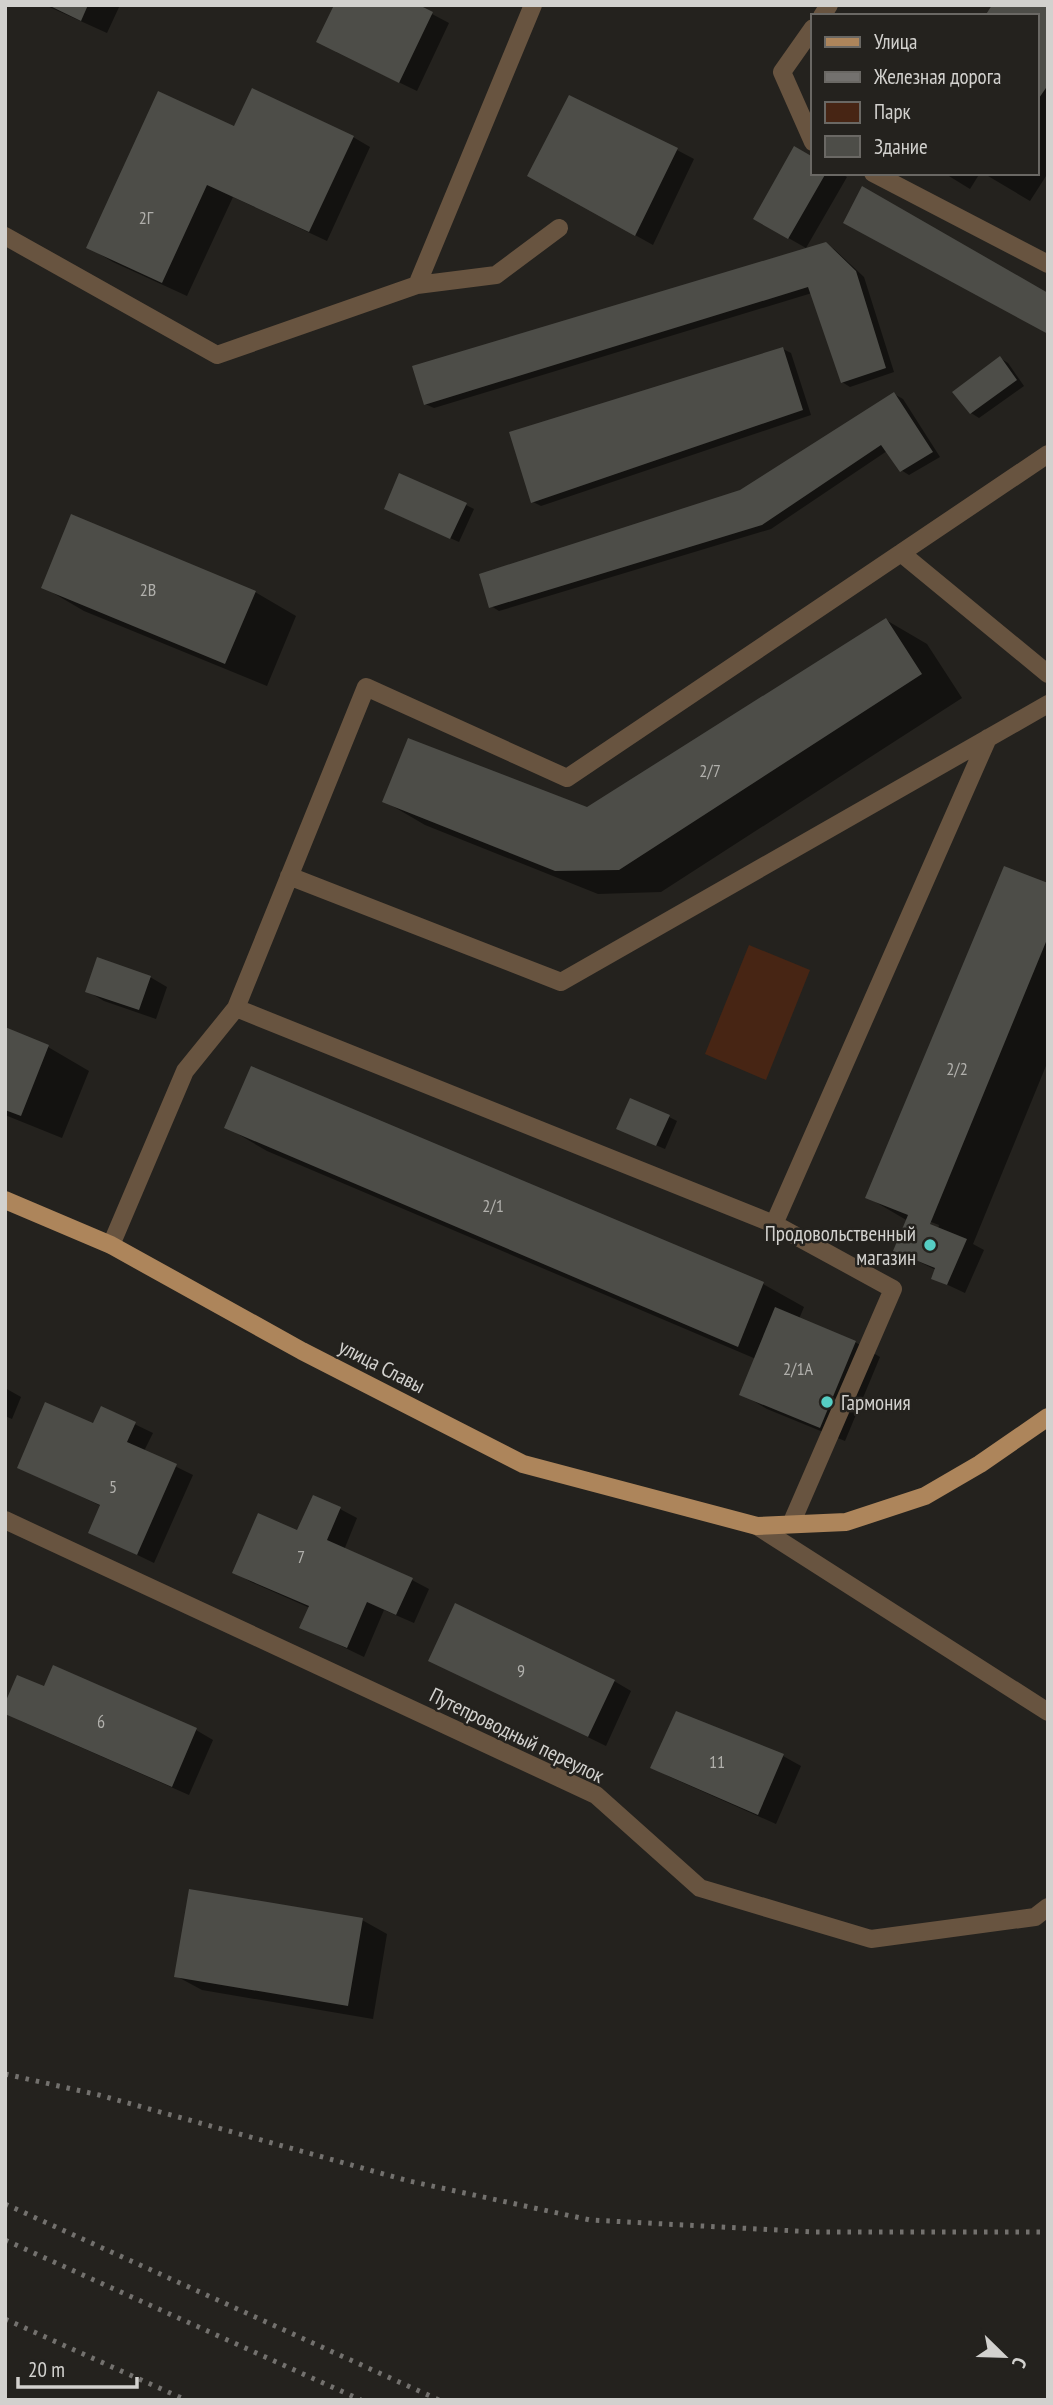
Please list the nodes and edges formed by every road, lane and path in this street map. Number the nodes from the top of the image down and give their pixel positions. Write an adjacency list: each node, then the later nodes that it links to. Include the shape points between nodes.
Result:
1 (533, 5): 8 (street)
2 (811, 31): 3 (street, via 782,72)
3 (811, 137)
4 (877, 175): 7 (street)
5 (559, 228): 8 (street, via 496,275)
6 (5, 236): 8 (street, via 217,355)
7 (1048, 264)
8 (417, 285)
9 (1048, 454): 10 (street)
10 (901, 553): 11 (street); 14 (street, via 566,778 366,687)
11 (1048, 674)
12 (1048, 704): 13 (street)
13 (988, 738): 14 (street, via 561,982); 17 (street)
14 (289, 876): 15 (street)
15 (236, 1008): 17 (street); 18 (street, via 185,1071)
16 (5, 1200): 18 (main road, улица Славы)
17 (775, 1224): 21 (street, via 893,1289)
18 (111, 1245): 22 (main road, улица Славы, via 302,1351 523,1464)
19 (1048, 1418): 21 (main road, улица Славы, via 925,1496 846,1522)
20 (5, 1520): 24 (street, Путепроводный переулок, via 596,1795 700,1888 871,1939 1035,1917)
21 (791, 1524): 22 (main road, улица Славы)
22 (758, 1526): 23 (street)
23 (1048, 1712)
24 (1048, 1907)

